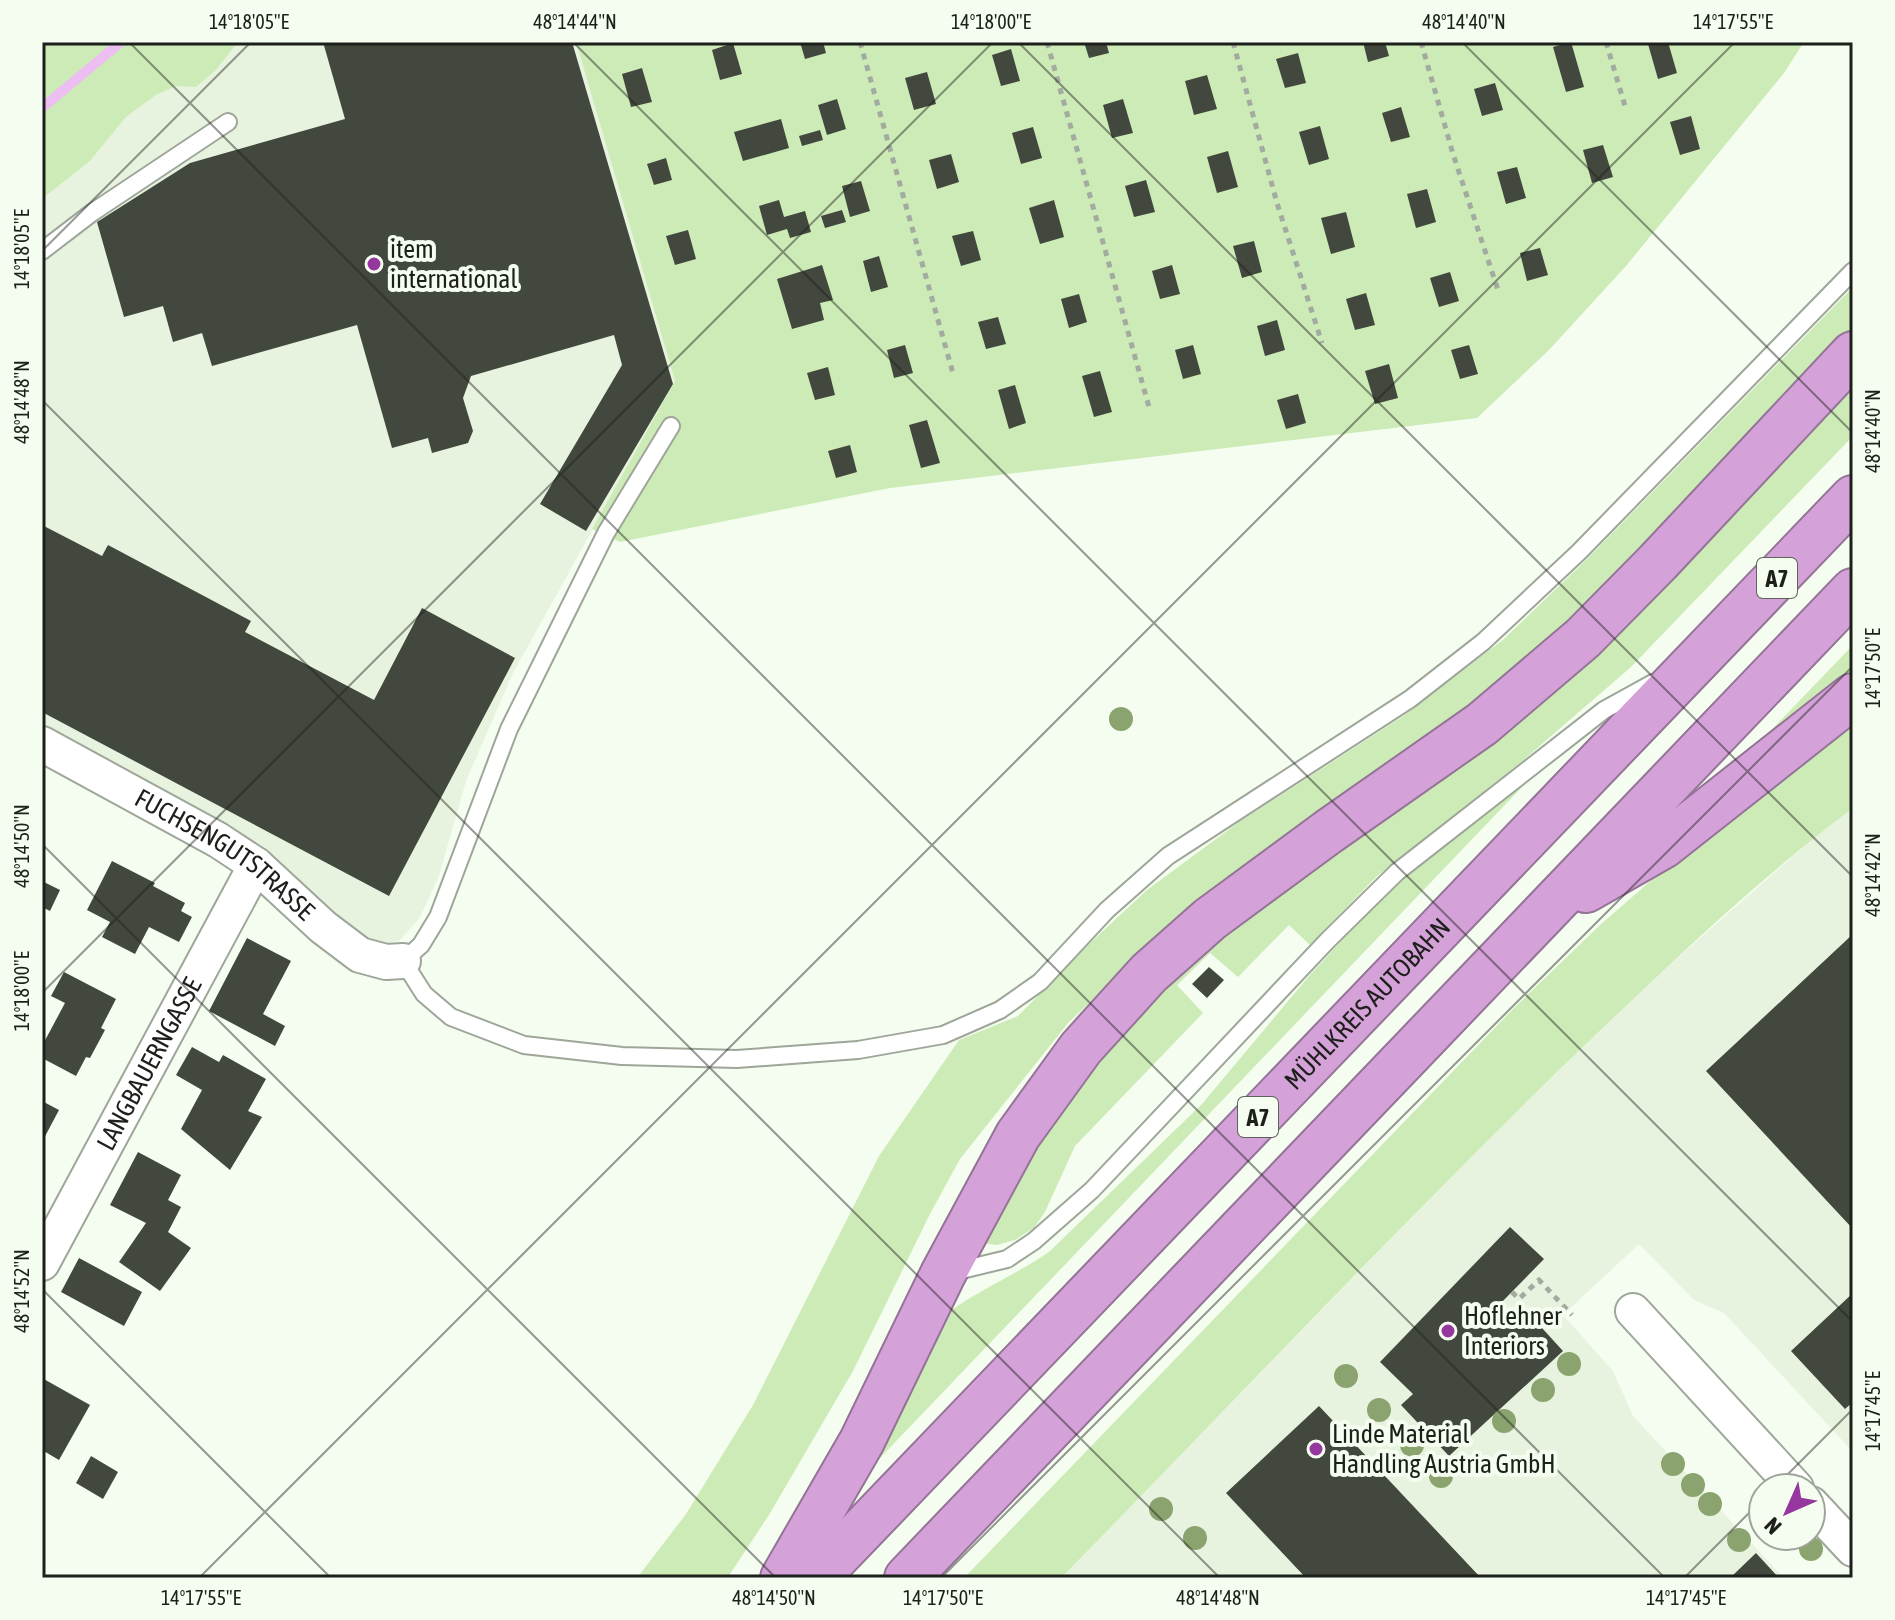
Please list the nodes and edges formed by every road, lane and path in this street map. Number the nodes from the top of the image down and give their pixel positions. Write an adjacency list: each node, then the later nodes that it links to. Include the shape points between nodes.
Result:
1 (860, 42): 13 (path)
2 (1047, 42): 14 (path)
3 (1233, 42): 11 (path)
4 (1421, 42): 10 (path)
5 (1606, 42): 6 (path)
6 (1625, 106)
7 (228, 122): 8 (lane)
8 (42, 251)
9 (1853, 271): 23 (lane, via 1579,552 1483,642 1410,699 1168,856 1107,910 1040,982 1000,1010 943,1035 858,1050 737,1059 622,1056 524,1045 451,1017 424,994)
10 (1499, 293)
11 (1322, 343)
12 (1853, 354): 25 (highway, via 1583,638 1482,724 1210,919 1149,973 1081,1048 1018,1135)
13 (954, 377)
14 (1149, 407)
15 (671, 426): 23 (lane, via 606,533 509,729 438,917 421,945)
16 (1853, 498): 18 (highway, MÜHLKREIS AUTOBAHN / A7)
17 (1853, 591): 22 (highway, A7)
18 (1700, 658): 25 (lane, via 1604,710 1397,872 1092,1190 1034,1241 1007,1259); 33 (highway, MÜHLKREIS AUTOBAHN / A7)
19 (1852, 696): 22 (highway, via 1663,846)
20 (42, 744): 21 (street, FUCHSENGUTSTRASSE)
21 (256, 865): 23 (street, FUCHSENGUTSTRASSE, via 360,955); 24 (street, LANGBAUERNGASSE)
22 (1543, 915): 34 (highway, A7)
23 (403, 961)
24 (42, 1263)
25 (943, 1274): 32 (highway, via 862,1441)
26 (1512, 1292): 28 (path, via 1519,1299 1539,1280)
27 (1633, 1311): 29 (street)
28 (1572, 1315)
29 (1781, 1472)
30 (1827, 1521): 31 (street)
31 (1853, 1549)
32 (783, 1578)
33 (816, 1578)
34 (907, 1578)

